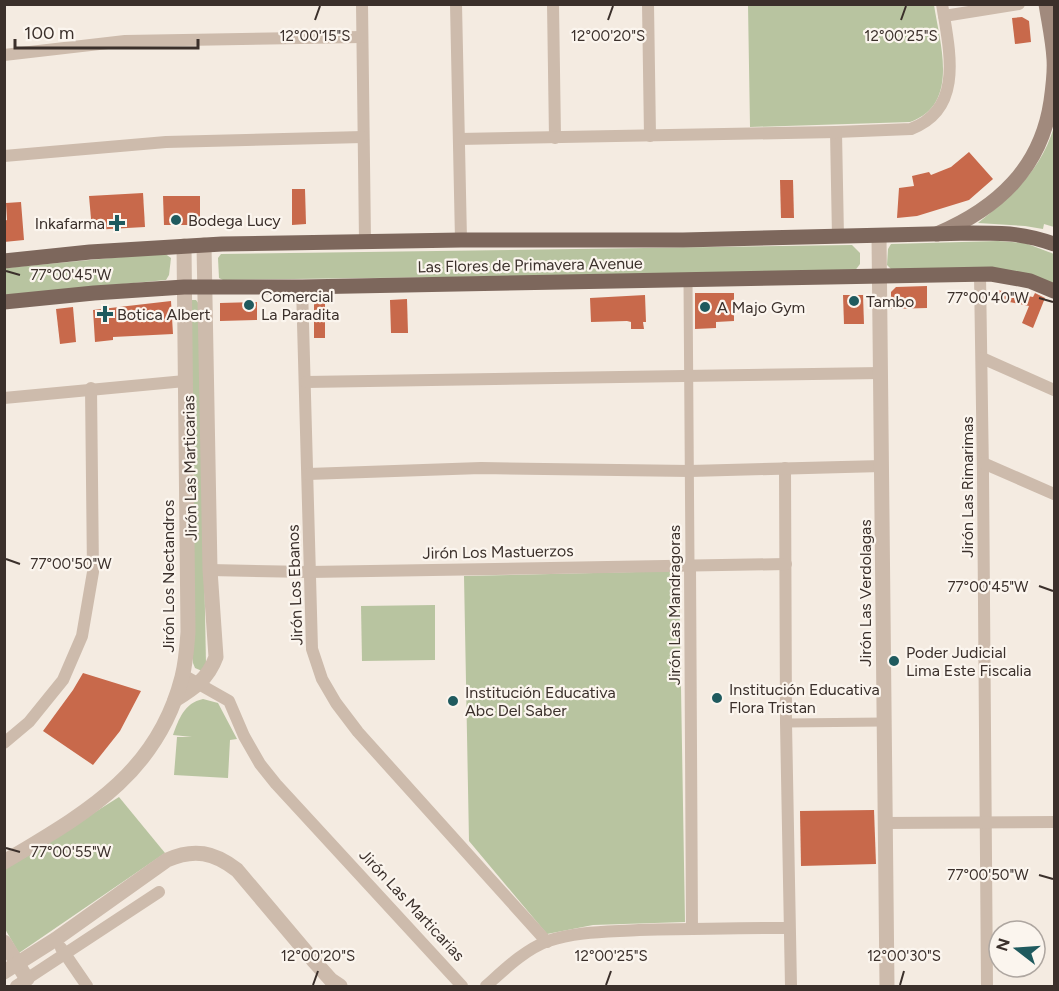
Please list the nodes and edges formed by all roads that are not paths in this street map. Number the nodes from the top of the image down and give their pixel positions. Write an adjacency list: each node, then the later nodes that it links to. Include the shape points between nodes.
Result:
1 (362, 4): 8 (street)
2 (456, 4): 14 (street)
3 (553, 4): 13 (street)
4 (648, 4): 11 (street)
5 (1019, 4): 7 (street)
6 (1046, 4): 16 (main road, via 1054,60 1052,89 1035,153 1023,173 997,199 962,223)
7 (943, 10): 10 (street, via 950,80 937,112 911,129)
8 (362, 37): 9 (street, via 125,41); 12 (street)
9 (4, 55)
10 (836, 132): 11 (street); 18 (street)
11 (650, 136): 13 (street)
12 (363, 137): 15 (street, via 166,142); 20 (street)
13 (555, 138): 14 (street)
14 (459, 139): 19 (street)
15 (4, 156)
16 (937, 234): 17 (main road, Las Flores de Primavera Avenue); 21 (main road, Las Flores de Primavera Avenue, via 1012,233)
17 (879, 236): 18 (main road, Las Flores de Primavera Avenue); 26 (street, Jirón Las Verdolagas)
18 (838, 237): 19 (main road, Las Flores de Primavera Avenue)
19 (461, 240): 20 (main road, Las Flores de Primavera Avenue)
20 (365, 241): 22 (main road, Las Flores de Primavera Avenue)
21 (1054, 244)
22 (204, 245): 23 (main road, Las Flores de Primavera Avenue); 29 (street, Jirón Las Marticarias)
23 (184, 246): 24 (main road, Las Flores de Primavera Avenue); 28 (street, Jirón Los Nectandros)
24 (4, 261)
25 (980, 275): 26 (main road, Las Flores de Primavera Avenue); 31 (main road, Las Flores de Primavera Avenue, via 1008,276); 33 (street, Jirón Las Rimarimas)
26 (879, 277): 27 (main road, Las Flores de Primavera Avenue); 34 (street, Jirón Las Verdolagas)
27 (688, 280): 30 (main road, Las Flores de Primavera Avenue); 35 (street, Jirón Las Mandragoras)
28 (184, 287): 29 (main road, Las Flores de Primavera Avenue); 32 (main road, Las Flores de Primavera Avenue); 36 (street, Jirón Los Nectandros)
29 (206, 287): 30 (main road, Las Flores de Primavera Avenue); 49 (street, Jirón Las Marticarias)
30 (302, 287): 37 (street, Jirón Los Ebanos)
31 (1054, 291)
32 (4, 302)
33 (982, 358): 39 (street); 41 (street, Jirón Las Rimarimas)
34 (880, 373): 35 (street); 42 (street, Jirón Las Verdolagas)
35 (689, 376): 37 (street); 44 (street, Jirón Las Mandragoras)
36 (184, 381): 38 (street); 51 (street, Jirón Los Nectandros, via 188,632)
37 (306, 382): 45 (street, Jirón Los Ebanos)
38 (91, 388): 40 (street); 56 (street, via 93,572 82,636 63,680 29,722)
39 (1054, 390)
40 (4, 398)
41 (983, 463): 46 (street); 59 (street, Jirón Las Rimarimas)
42 (882, 466): 43 (street); 54 (street, Jirón Las Verdolagas)
43 (785, 468): 44 (street); 47 (street)
44 (690, 471): 45 (street, via 481,468); 48 (street, Jirón Las Mandragoras)
45 (308, 474): 50 (street, Jirón Los Ebanos)
46 (1054, 494)
47 (786, 564): 48 (street, Jirón Los Mastuerzos); 55 (street)
48 (690, 566): 50 (street, Jirón Los Mastuerzos); 62 (street, Jirón Las Mandragoras)
49 (210, 570): 50 (street, Jirón Los Mastuerzos); 52 (street, Jirón Las Marticarias, via 216,657)
50 (309, 572): 66 (street, Jirón Los Ebanos, via 312,649 322,680 336,703)
51 (183, 675): 52 (street, Jirón Las Marticarias); 53 (street, Jirón Los Nectandros)
52 (199, 685): 53 (street, Jirón Las Marticarias); 73 (street, Jirón Las Marticarias, via 228,701 260,764 276,784)
53 (175, 700): 60 (street, Jirón Los Nectandros, via 147,752 114,789 80,816)
54 (884, 722): 55 (street); 58 (street, Jirón Las Verdolagas)
55 (786, 723): 63 (street)
56 (4, 743)
57 (1054, 822): 59 (street)
58 (884, 823): 59 (street); 76 (street, Jirón Las Verdolagas)
59 (984, 824): 77 (street, Jirón Las Rimarimas)
60 (4, 862)
61 (159, 892): 67 (street)
62 (692, 928): 63 (street); 66 (street, via 597,932)
63 (789, 928): 75 (street)
64 (56, 939): 67 (street); 68 (street); 72 (street, via 167,860 181,854 208,854 237,870)
65 (4, 942): 68 (street)
66 (547, 942): 74 (street, via 504,969)
67 (64, 953): 70 (street); 71 (street)
68 (18, 963): 69 (street); 70 (street)
69 (4, 972)
70 (21, 983)
71 (87, 987)
72 (340, 987)
73 (462, 987)
74 (486, 987)
75 (791, 987)
76 (887, 987)
77 (987, 987)

